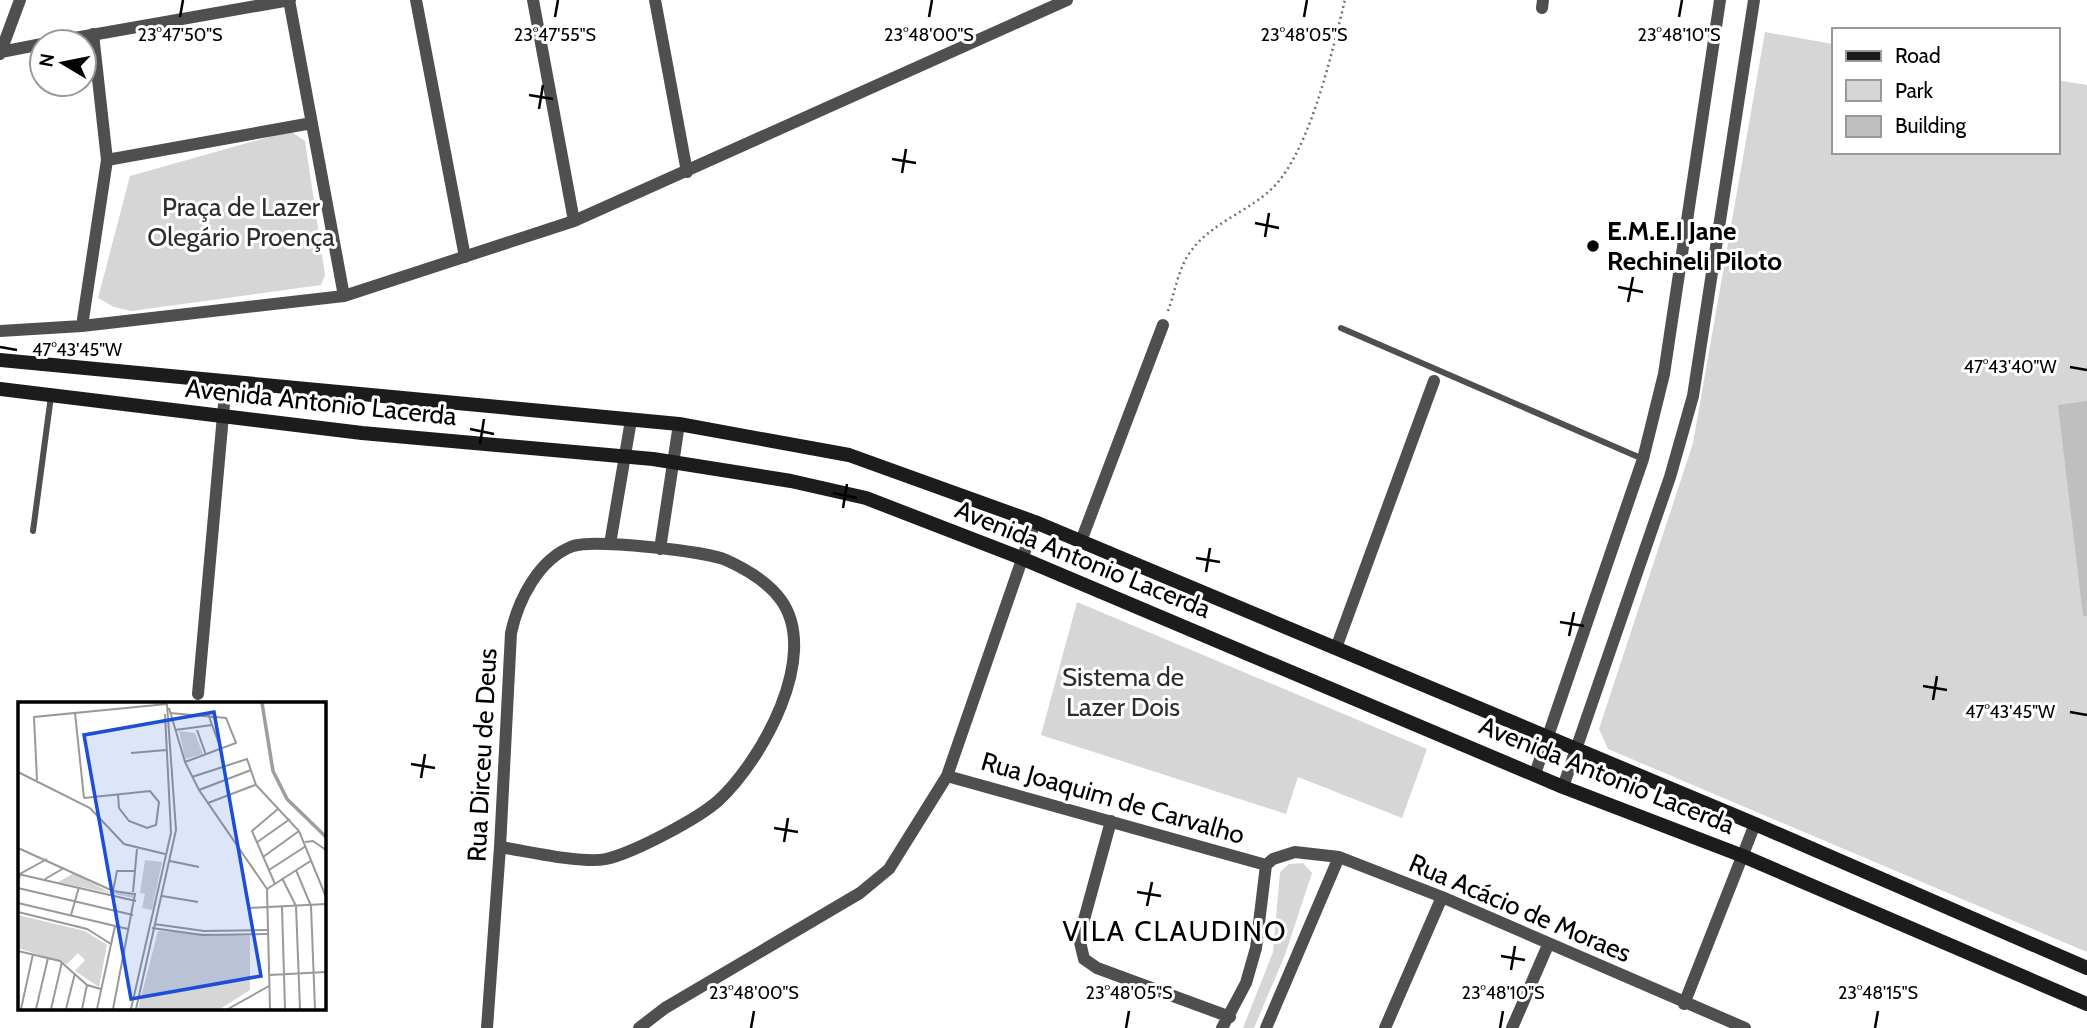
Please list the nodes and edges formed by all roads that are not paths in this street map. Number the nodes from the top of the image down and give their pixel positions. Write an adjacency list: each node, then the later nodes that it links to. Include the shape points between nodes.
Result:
1 (20, 0): 11 (street)
2 (289, 0): 9 (street); 13 (street)
3 (416, 0): 17 (street)
4 (533, 0): 16 (street)
5 (655, 0): 15 (street)
6 (1067, 0): 15 (street)
7 (1720, 0): 32 (street, via 1664,373)
8 (1754, 0): 43 (street, via 1693,396)
9 (98, 33)
10 (28, 47): 11 (street)
11 (0, 53)
12 (98, 79): 14 (street)
13 (312, 123): 14 (street); 18 (street)
14 (107, 160): 20 (street)
15 (687, 172): 16 (street)
16 (574, 221): 17 (street)
17 (465, 257): 18 (street)
18 (344, 296): 20 (street)
19 (1163, 325): 36 (street)
20 (82, 326): 22 (street)
21 (1341, 328): 32 (lane)
22 (0, 331)
23 (0, 360): 25 (main road, Avenida Antonio Lacerda)
24 (1434, 381): 40 (street)
25 (226, 382): 28 (street); 29 (main road, Avenida Antonio Lacerda)
26 (0, 389): 27 (main road, Avenida Antonio Lacerda)
27 (51, 396): 28 (main road, Avenida Antonio Lacerda); 35 (lane)
28 (224, 418): 31 (main road, Avenida Antonio Lacerda); 41 (street)
29 (631, 420): 30 (main road, Avenida Antonio Lacerda); 31 (street)
30 (679, 424): 33 (street); 34 (main road, Avenida Antonio Lacerda, via 849,455)
31 (625, 456): 33 (main road, Avenida Antonio Lacerda); 37 (street)
32 (1643, 459): 42 (street)
33 (673, 462): 38 (street); 39 (main road, Avenida Antonio Lacerda, via 866,498)
34 (1035, 522): 36 (main road, Avenida Antonio Lacerda); 39 (street)
35 (33, 531)
36 (1082, 541): 40 (main road, Avenida Antonio Lacerda)
37 (610, 544): 38 (street, Rua Dirceu de Deus); 49 (street, Rua Dirceu de Deus, via 573,546 541,569 517,604 511,634)
38 (660, 550): 49 (street, Rua Dirceu de Deus, via 723,559 760,578 782,601 790,621 793,672 755,757 717,801 644,845 604,859)
39 (1021, 558): 44 (main road, Avenida Antonio Lacerda); 45 (street)
40 (1336, 648): 42 (main road, Avenida Antonio Lacerda)
41 (198, 694)
42 (1549, 738): 43 (main road, Avenida Antonio Lacerda); 44 (street)
43 (1577, 749): 46 (street); 48 (main road, Avenida Antonio Lacerda)
44 (1535, 774): 46 (main road, Avenida Antonio Lacerda)
45 (947, 776): 47 (street, Rua Joaquim de Carvalho); 60 (street, via 889,869 860,893 665,1008)
46 (1563, 786): 50 (main road, Avenida Antonio Lacerda)
47 (1111, 821): 52 (street, Rua Joaquim de Carvalho); 58 (street, via 1079,938 1084,959)
48 (1755, 824): 50 (street); 55 (main road, Avenida Antonio Lacerda)
49 (500, 847): 59 (street, Rua Dirceu de Deus)
50 (1743, 856): 56 (street); 57 (main road, Avenida Antonio Lacerda)
51 (1339, 857): 52 (street, Rua Acácio de Moraes, via 1295,852); 53 (street, Rua Acácio de Moraes); 61 (street)
52 (1270, 862): 58 (street, via 1247,983)
53 (1442, 897): 54 (street, Rua Acácio de Moraes); 62 (street)
54 (1548, 945): 56 (street, Rua Acácio de Moraes); 63 (street)
55 (2087, 968)
56 (1684, 1004): 64 (street, Rua Acácio de Moraes)
57 (2087, 1004)
58 (1226, 1022)
59 (487, 1028)
60 (639, 1028)
61 (1266, 1028)
62 (1385, 1028)
63 (1512, 1028)
64 (1745, 1028)

